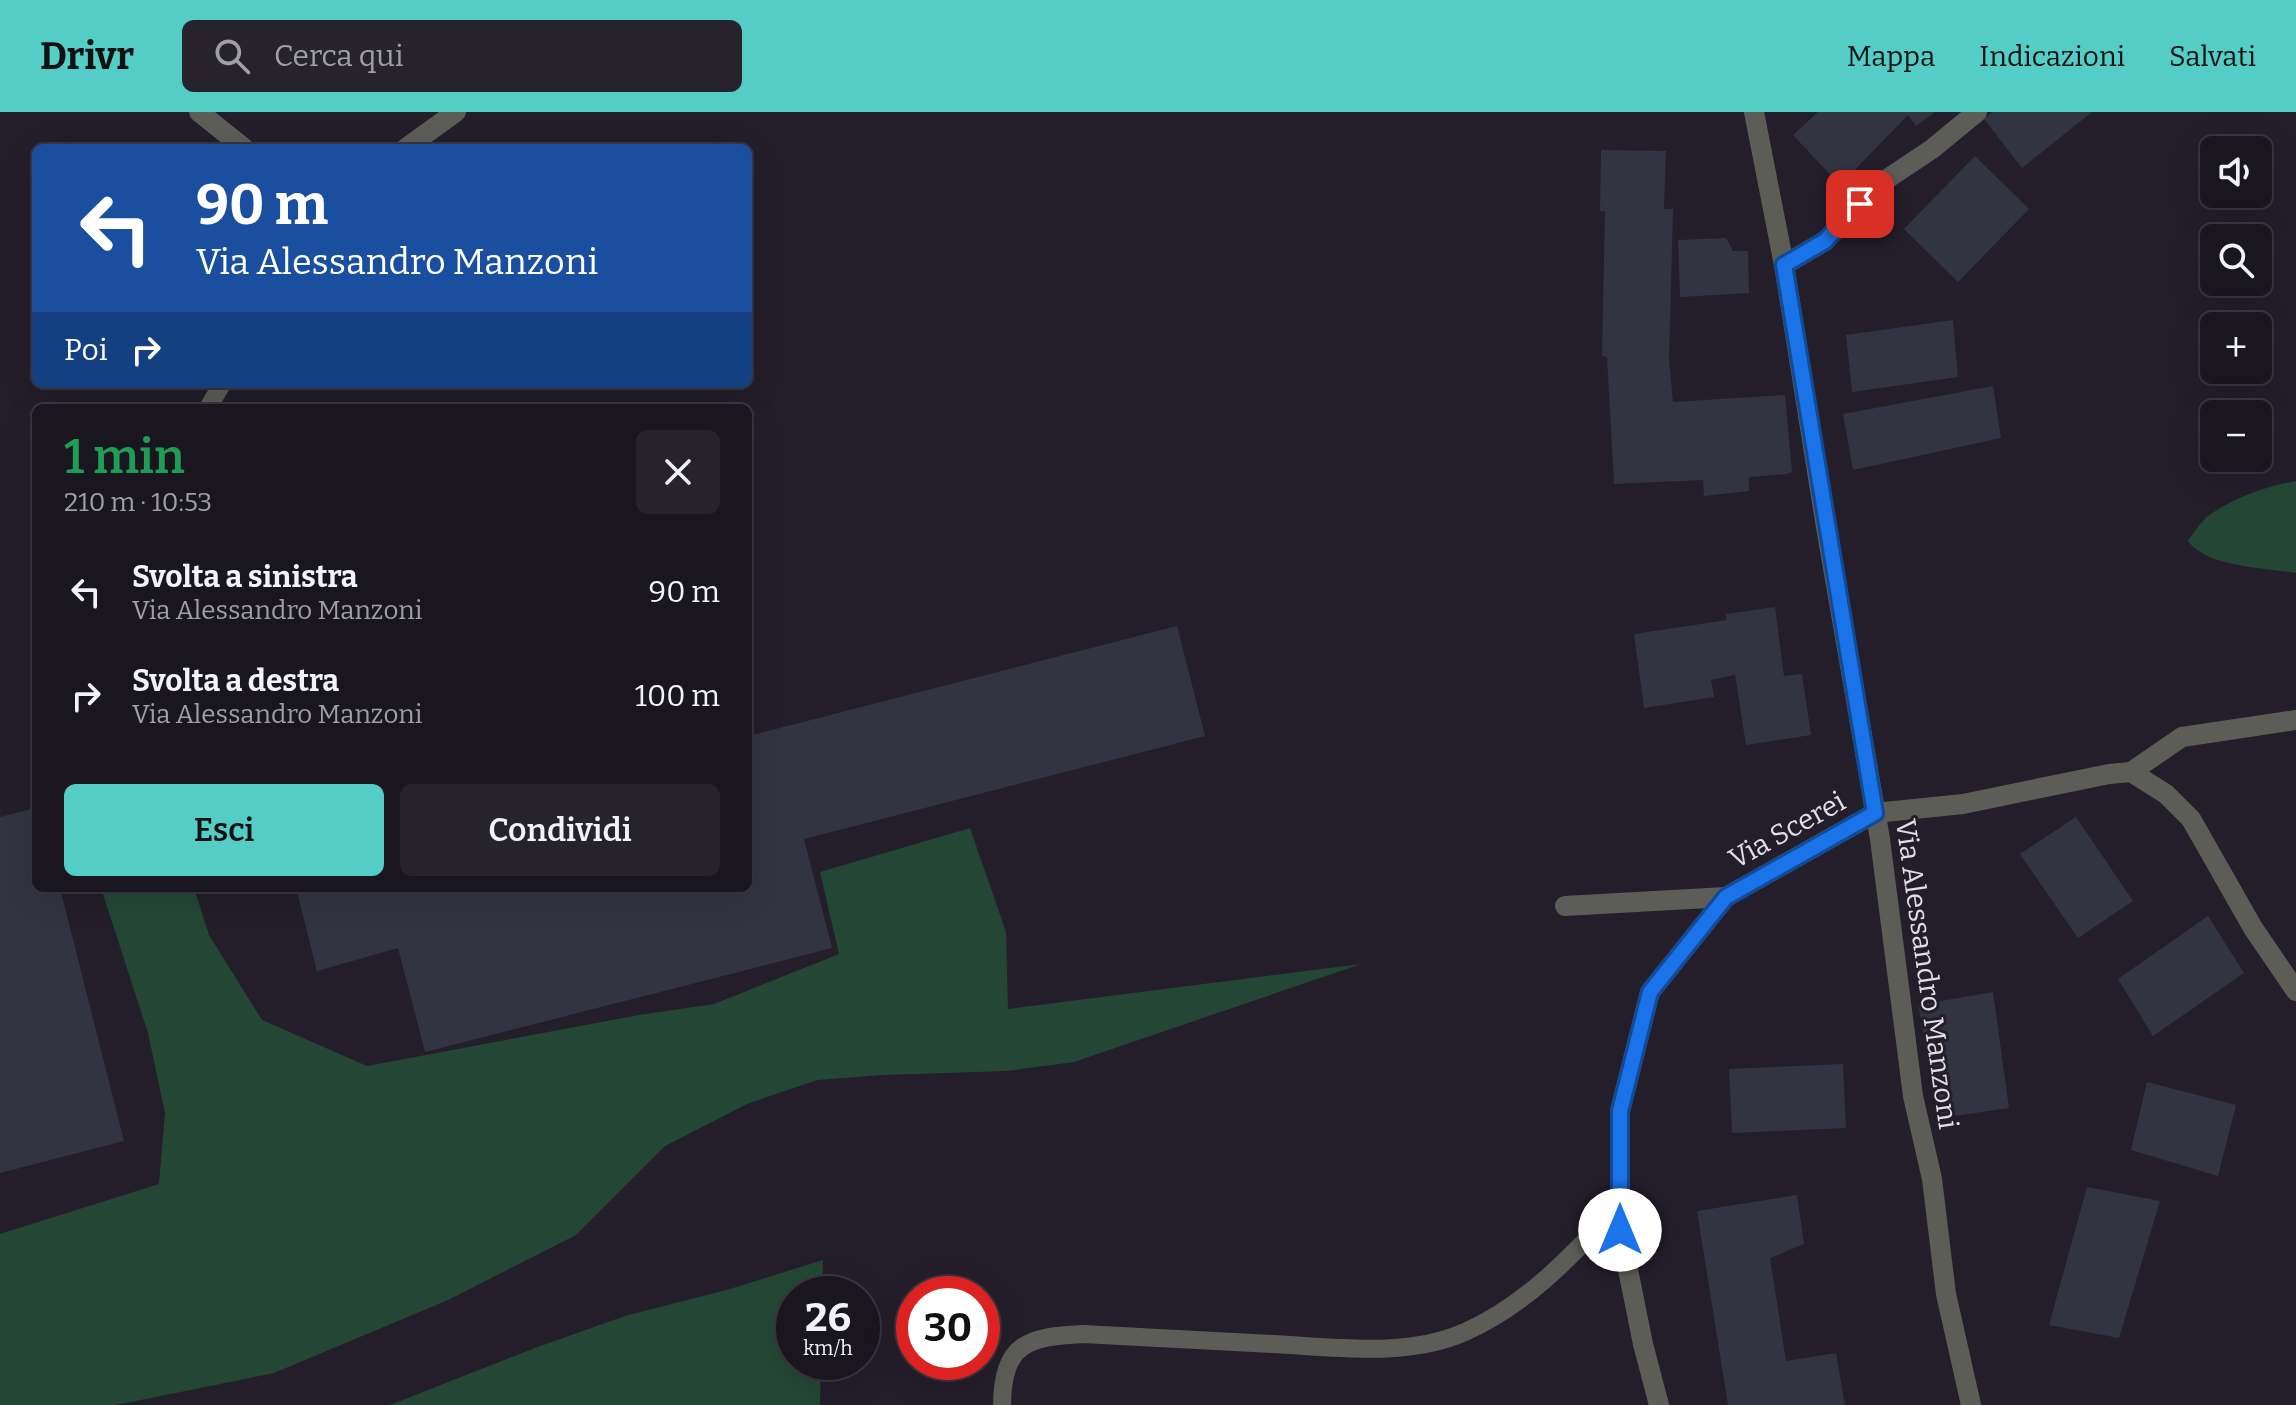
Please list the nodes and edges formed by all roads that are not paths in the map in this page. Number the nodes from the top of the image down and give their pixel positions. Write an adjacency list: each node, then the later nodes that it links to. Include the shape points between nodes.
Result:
1 (199, 112): 5 (street)
2 (456, 112): 6 (street)
3 (1754, 112): 7 (street, Via Alessandro Manzoni)
4 (1977, 112): 7 (street, via 1878,185 1825,241)
5 (239, 144)
6 (412, 144)
7 (1784, 265): 10 (street, Via Alessandro Manzoni)
8 (2296, 720): 9 (street, via 2182,737)
9 (2131, 772): 10 (street, via 1963,804); 13 (street, via 2166,794 2191,819)
10 (1875, 813): 11 (street, Via Scerei); 17 (street, Via Alessandro Manzoni, via 1913,1096 1932,1179 1946,1294)
11 (1726, 897): 12 (street, Via Scerei); 14 (street, Via Scerei, via 1650,992 1620,1111)
12 (1565, 906)
13 (2296, 991)
14 (1620, 1205): 15 (lane, via 1558,1269 1506,1310 1464,1333 1414,1347 1364,1348 1047,1336 1028,1341 1012,1357); 16 (street, Via Scerei, via 1620,1230)
15 (1002, 1405)
16 (1659, 1405)
17 (1971, 1405)

